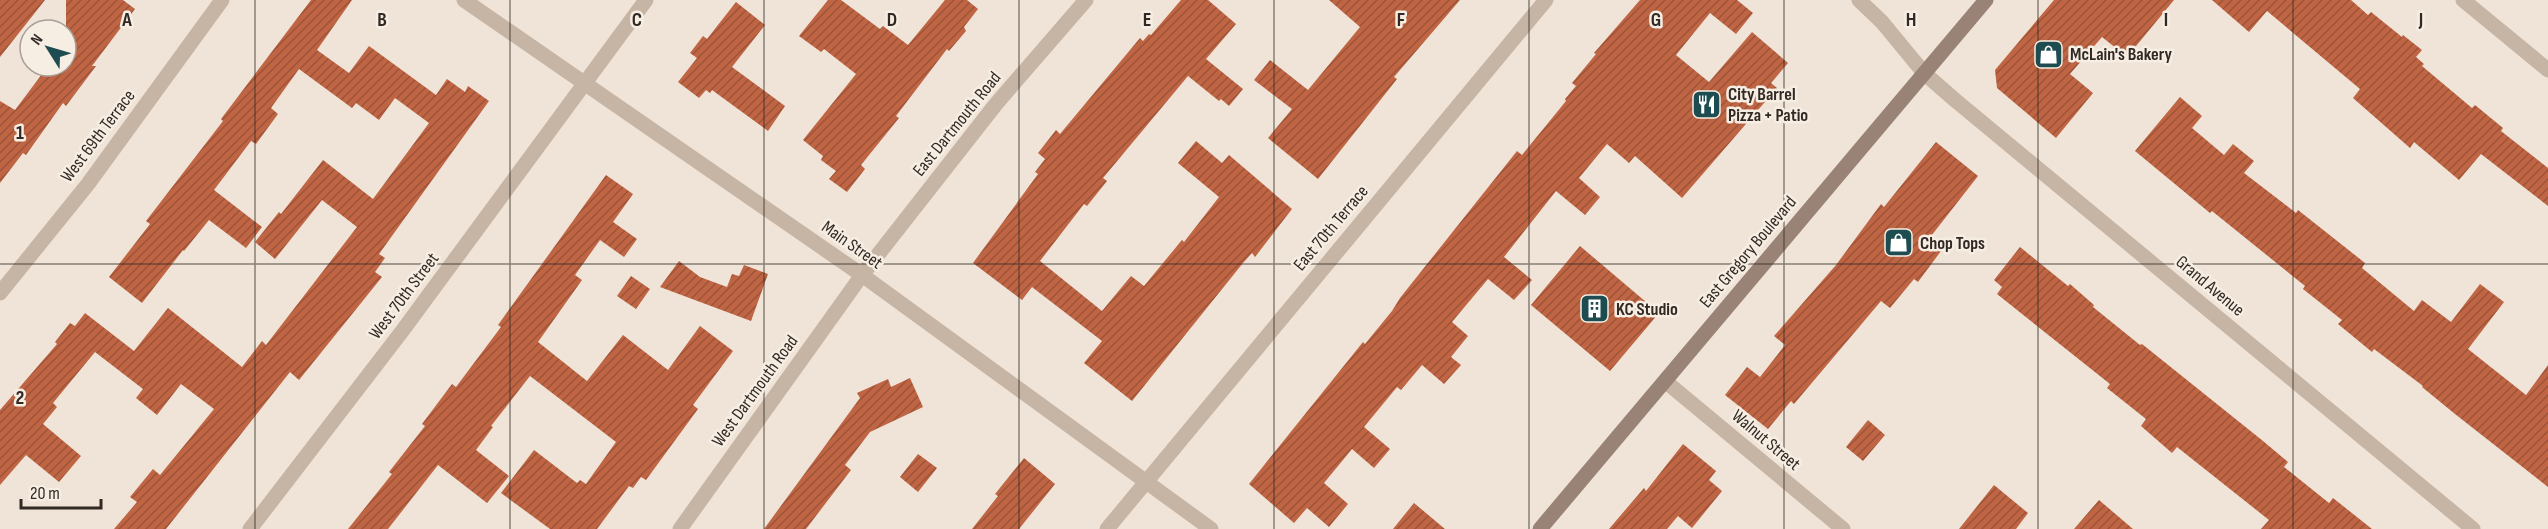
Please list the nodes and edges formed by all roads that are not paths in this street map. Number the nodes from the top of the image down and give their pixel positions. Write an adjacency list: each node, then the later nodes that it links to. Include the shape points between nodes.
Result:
1 (222, 0): 13 (street, West 69th Terrace, via 88,184)
2 (464, 0): 11 (street, Main Street)
3 (646, 0): 11 (street, West 70th Street)
4 (1086, 0): 12 (street, East Dartmouth Road, via 996,104)
5 (1546, 0): 15 (street, East 70th Terrace)
6 (1859, 0): 10 (street, Grand Avenue)
7 (1986, 0): 10 (main road, East Gregory Boulevard)
8 (2463, 0): 9 (street)
9 (2548, 70)
10 (1924, 73): 14 (main road, East Gregory Boulevard); 22 (street, Grand Avenue)
11 (585, 84): 12 (street, Main Street); 16 (street, West 70th Street)
12 (862, 275): 15 (street, Main Street); 17 (street, West Dartmouth Road)
13 (0, 292)
14 (1665, 381): 20 (main road, East Gregory Boulevard); 21 (street, Walnut Street)
15 (1147, 481): 18 (street, East 70th Terrace); 19 (street, Main Street)
16 (249, 529)
17 (680, 529)
18 (1107, 529)
19 (1211, 529)
20 (1540, 529)
21 (1843, 529)
22 (2473, 529)

